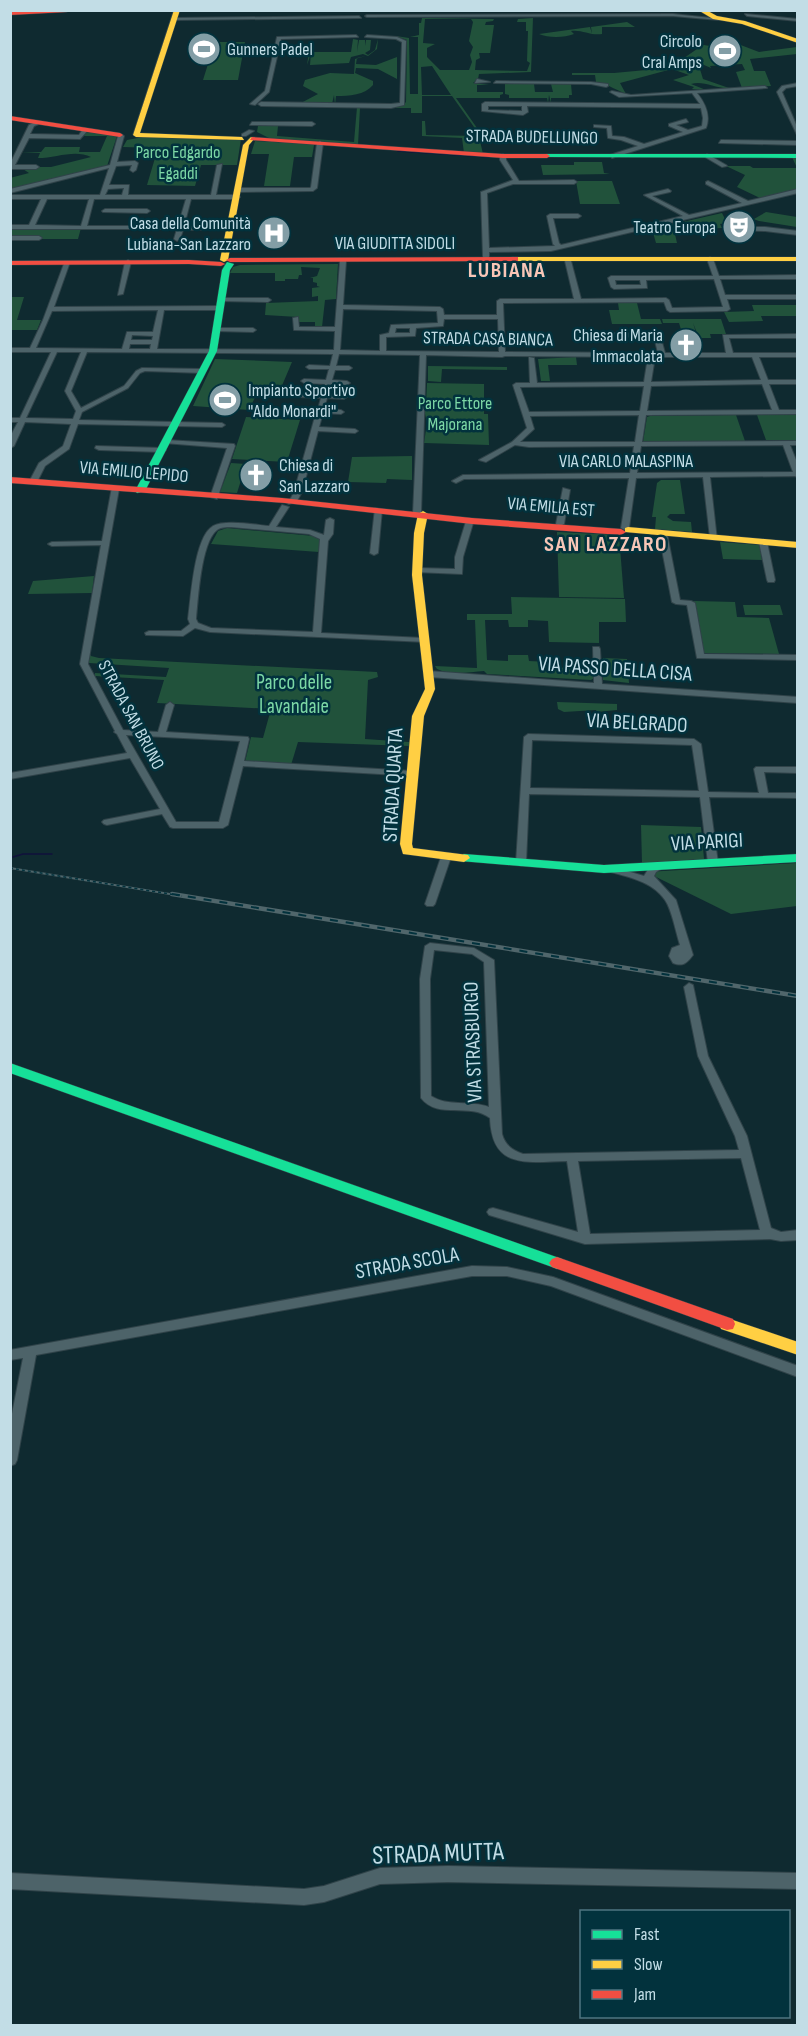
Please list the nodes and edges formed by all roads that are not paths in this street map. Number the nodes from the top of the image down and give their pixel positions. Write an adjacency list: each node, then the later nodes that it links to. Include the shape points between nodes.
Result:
1 (24, 10): 3 (main road)
2 (67, 10): 3 (main road)
3 (10, 12)
4 (706, 14): 5 (street, via 380,17 363,22 359,18); 6 (main road)
5 (176, 15): 25 (main road)
6 (744, 17): 7 (street); 10 (main road)
7 (797, 20)
8 (363, 27): 9 (street)
9 (363, 36): 9 (street, via 279,38 267,92 258,105 402,104 404,41)
10 (798, 40)
11 (486, 82): 14 (street, via 591,83 606,87 617,96)
12 (798, 84): 13 (street)
13 (776, 87): 14 (street); 28 (street)
14 (693, 92): 16 (street)
15 (488, 104): 16 (street, via 486,111 523,113 525,104)
16 (702, 106): 24 (street, via 706,124)
17 (254, 114): 27 (street)
18 (10, 118): 20 (main road, STRADA BUDELLUNGO)
19 (686, 121): 24 (street, via 671,125)
20 (38, 123): 23 (main road, STRADA BUDELLUNGO); 26 (street, via 32,125)
21 (312, 124): 27 (street)
22 (596, 126): 32 (street, via 609,126 610,137 622,138)
23 (85, 130): 25 (main road, STRADA BUDELLUNGO); 26 (street, via 80,137)
24 (688, 132): 32 (street)
25 (129, 134): 27 (main road, STRADA BUDELLUNGO); 40 (street)
26 (27, 136): 38 (street)
27 (249, 136): 31 (main road, STRADA BUDELLUNGO); 48 (main road)
28 (798, 136)
29 (721, 142): 30 (street)
30 (798, 142)
31 (320, 143): 33 (main road, STRADA BUDELLUNGO); 48 (street, via 314,188 306,192)
32 (628, 153): 33 (main road, STRADA BUDELLUNGO); 34 (main road, STRADA BUDELLUNGO)
33 (503, 156): 43 (street)
34 (707, 156): 35 (main road, STRADA BUDELLUNGO); 37 (street)
35 (798, 156)
36 (220, 165): 52 (street)
37 (724, 166)
38 (11, 167): 39 (street)
39 (36, 167)
40 (112, 167): 41 (street, via 135,163); 45 (street); 49 (street)
41 (133, 170)
42 (574, 182): 43 (street)
43 (514, 183): 75 (street, via 484,192)
44 (708, 183): 58 (street)
45 (105, 187): 50 (street, via 127,186); 55 (street)
46 (668, 191): 62 (street, via 647,195)
47 (798, 191): 58 (street)
48 (237, 193): 52 (street); 69 (main road)
49 (11, 195): 53 (street)
50 (124, 195)
51 (151, 195): 52 (street); 56 (street); 57 (street); 60 (street)
52 (213, 195): 57 (street)
53 (45, 197): 54 (street); 64 (street)
54 (92, 197): 55 (street); 65 (street)
55 (102, 197): 56 (street)
56 (109, 197): 59 (street)
57 (189, 197): 68 (street)
58 (747, 203): 62 (street)
59 (105, 211): 60 (street); 66 (street)
60 (147, 211): 67 (street)
61 (578, 216): 76 (street, via 550,216)
62 (687, 217): 76 (street)
63 (10, 227): 64 (street)
64 (31, 227): 65 (street)
65 (83, 228): 66 (street)
66 (99, 228): 67 (street)
67 (141, 228): 68 (street)
68 (181, 228): 69 (street); 74 (street)
69 (230, 228): 82 (main road)
70 (728, 229): 71 (street)
71 (798, 233)
72 (10, 238): 73 (street)
73 (39, 238)
74 (177, 238)
75 (486, 255): 76 (main road, VIA GIUDITTA SIDOLI); 79 (main road, VIA GIUDITTA SIDOLI)
76 (563, 255): 77 (main road, VIA GIUDITTA SIDOLI); 91 (street)
77 (710, 259): 78 (main road, VIA GIUDITTA SIDOLI); 85 (street)
78 (796, 259)
79 (343, 261): 82 (main road, VIA GIUDITTA SIDOLI); 93 (street)
80 (67, 262): 81 (main road, VIA GIUDITTA SIDOLI); 83 (main road, VIA GIUDITTA SIDOLI); 94 (street)
81 (128, 262): 82 (main road, VIA GIUDITTA SIDOLI); 87 (street)
82 (228, 262): 92 (main road)
83 (10, 263)
84 (642, 278): 84 (street, via 645,287 614,287 611,278); 85 (street)
85 (716, 278): 86 (street); 88 (street)
86 (798, 278)
87 (120, 294)
88 (723, 297): 89 (street); 91 (street, via 727,309 670,310 666,300)
89 (798, 297)
90 (268, 300): 92 (street)
91 (578, 301): 97 (street, via 500,301)
92 (221, 304): 95 (street); 100 (main road)
93 (340, 308): 96 (street, via 437,308); 99 (street)
94 (50, 309): 95 (street); 109 (street)
95 (161, 309): 102 (street)
96 (441, 317): 97 (street); 116 (street, via 440,326 393,326 393,335 383,335)
97 (500, 317): 118 (street)
98 (296, 318): 99 (street, via 297,329)
99 (339, 328): 115 (street)
100 (217, 330): 101 (street); 114 (main road)
101 (253, 330)
102 (157, 334): 106 (street, via 129,333); 107 (street)
103 (583, 335): 120 (street, via 657,335)
104 (744, 336): 105 (street); 121 (street, via 725,336); 122 (street)
105 (798, 336)
106 (127, 342): 107 (street); 112 (street)
107 (155, 342): 113 (street)
108 (10, 350): 109 (street, STRADA CASA BIANCA)
109 (32, 350): 110 (street, STRADA CASA BIANCA)
110 (55, 350): 111 (street, STRADA CASA BIANCA); 149 (street)
111 (86, 350): 112 (street, STRADA CASA BIANCA); 140 (street, via 68,391)
112 (125, 351): 113 (street, STRADA CASA BIANCA)
113 (153, 351): 114 (street, STRADA CASA BIANCA)
114 (213, 351): 115 (street, STRADA CASA BIANCA); 128 (main road)
115 (337, 351): 116 (street, STRADA CASA BIANCA); 126 (street)
116 (383, 352): 117 (street, STRADA CASA BIANCA)
117 (423, 352): 118 (street, STRADA CASA BIANCA); 177 (street)
118 (502, 355): 119 (street, STRADA CASA BIANCA)
119 (652, 355): 120 (street, STRADA CASA BIANCA); 134 (street)
120 (662, 355): 121 (street, STRADA CASA BIANCA)
121 (730, 355): 122 (street, STRADA CASA BIANCA)
122 (753, 355): 123 (street, STRADA CASA BIANCA); 133 (street)
123 (798, 355)
124 (531, 358): 135 (street)
125 (309, 367): 126 (street)
126 (332, 368): 127 (street); 130 (street)
127 (349, 368)
128 (203, 371): 140 (street, via 144,369 126,387); 151 (main road)
129 (304, 381): 130 (street)
130 (328, 382): 132 (street); 137 (street)
131 (798, 382): 133 (street)
132 (347, 383)
133 (766, 383): 134 (street); 143 (street)
134 (647, 384): 135 (street); 145 (street)
135 (534, 385): 146 (street, via 517,386)
136 (299, 395): 137 (street)
137 (324, 396): 138 (street); 141 (street)
138 (344, 397)
139 (293, 410): 141 (street)
140 (79, 411): 150 (street)
141 (320, 412): 142 (street); 154 (street)
142 (341, 412)
143 (776, 412): 144 (street); 145 (street)
144 (798, 412)
145 (643, 413): 147 (street); 159 (street)
146 (527, 414): 147 (street); 156 (street, via 531,429)
147 (597, 414): 152 (street)
148 (10, 420): 149 (street)
149 (23, 421): 150 (street); 161 (street)
150 (77, 421): 151 (street); 169 (street, via 66,447 42,465)
151 (177, 423): 153 (street); 160 (main road)
152 (599, 424)
153 (222, 425)
154 (315, 429): 155 (street); 174 (street, via 296,495)
155 (355, 431)
156 (513, 443): 159 (street); 163 (street)
157 (786, 443): 158 (street); 159 (street); 165 (street)
158 (798, 443)
159 (638, 444): 166 (street)
160 (164, 446): 162 (street); 172 (main road); 173 (street, via 231,446)
161 (10, 447)
162 (99, 448)
163 (483, 460)
164 (706, 475): 165 (street, VIA CARLO MALASPINA); 166 (street, VIA CARLO MALASPINA); 184 (street)
165 (797, 475)
166 (633, 476): 168 (street, VIA CARLO MALASPINA, via 462,477); 181 (street)
167 (10, 480): 169 (main road, VIA EMILIO LEPIDO)
168 (456, 481)
169 (33, 482): 170 (main road, VIA EMILIO LEPIDO)
170 (115, 489): 172 (main road, VIA EMILIO LEPIDO); 186 (street, STRADA SAN BRUNO)
171 (566, 490): 179 (street, VIA EMILIA EST)
172 (140, 491): 173 (main road, VIA EMILIO LEPIDO)
173 (214, 497): 174 (main road, VIA EMILIO LEPIDO)
174 (285, 504): 176 (main road, VIA EMILIO LEPIDO); 180 (street)
175 (378, 510): 176 (main road, VIA EMILIO LEPIDO); 177 (main road, VIA EMILIO LEPIDO); 189 (street)
176 (332, 513): 183 (street, via 329,534)
177 (422, 514): 178 (main road, VIA EMILIA EST); 190 (main road, STRADA QUARTA)
178 (472, 518): 179 (main road, VIA EMILIA EST); 181 (main road, VIA EMILIA EST); 190 (street, via 459,558 459,572)
179 (560, 524): 181 (main road, VIA EMILIA EST)
180 (271, 529): 183 (street); 192 (street, via 228,525 212,532 199,561)
181 (624, 530): 182 (main road, VIA EMILIA EST)
182 (659, 534): 184 (main road, VIA EMILIA EST); 197 (street, via 676,602 691,603 700,656)
183 (322, 538): 194 (street)
184 (714, 538): 185 (main road, VIA EMILIA EST)
185 (763, 542): 188 (main road, VIA EMILIA EST); 191 (street)
186 (105, 543): 187 (street); 202 (street, STRADA SAN BRUNO, via 84,664)
187 (52, 544)
188 (798, 545)
189 (374, 553)
190 (418, 570): 195 (main road, STRADA QUARTA)
191 (771, 580)
192 (194, 625): 193 (street, via 183,634); 194 (street, via 208,630)
193 (149, 633)
194 (317, 635): 195 (street)
195 (423, 640): 198 (main road, STRADA QUARTA)
196 (596, 649): 199 (street)
197 (798, 658)
198 (429, 674): 199 (street, VIA PASSO DELLA CISA); 207 (main road, STRADA QUARTA, via 430,689 418,716)
199 (598, 686): 200 (street, VIA PASSO DELLA CISA)
200 (798, 700)
201 (170, 705): 203 (street)
202 (118, 732): 203 (street); 204 (street, STRADA SAN BRUNO)
203 (161, 735): 205 (street, via 245,739)
204 (132, 755): 208 (street); 213 (street, STRADA SAN BRUNO)
205 (239, 763): 207 (street); 213 (street, STRADA SAN BRUNO, via 223,825 173,825)
206 (798, 770): 211 (street, via 759,769)
207 (412, 774): 215 (main road, STRADA QUARTA, via 406,849)
208 (10, 776)
209 (525, 791): 210 (street); 210 (street, VIA BELGRADO, via 528,737 694,742); 217 (street)
210 (703, 794): 211 (street); 218 (street, VIA BELGRADO)
211 (764, 796): 212 (street)
212 (795, 796)
213 (165, 811): 214 (street)
214 (107, 822)
215 (446, 857): 217 (main road, STRADA QUARTA); 222 (street)
216 (798, 858): 218 (main road, VIA PARIGI)
217 (521, 863): 219 (main road, STRADA QUARTA)
218 (713, 863): 221 (main road, VIA PARIGI, via 661,866)
219 (604, 869): 220 (main road, STRADA QUARTA); 221 (street)
220 (618, 869): 221 (main road, VIA PARIGI)
221 (645, 873): 223 (street, via 671,900)
222 (430, 904)
223 (684, 939): 223 (street, via 688,955 684,950 676,950)
224 (689, 987): 230 (street, via 703,1056 741,1136)
225 (10, 1057): 236 (main road)
226 (10, 1068): 237 (main road)
227 (495, 1098): 228 (street); 228 (street, VIA STRASBURGO, via 489,960 474,951 430,946 425,979 426,1098 438,1106); 229 (street, VIA STRASBURGO)
228 (483, 1107): 229 (street)
229 (495, 1116): 231 (street, VIA STRASBURGO, via 498,1142 513,1155)
230 (745, 1154): 231 (street, VIA STRASBURGO); 233 (street)
231 (573, 1157): 235 (street)
232 (493, 1212): 235 (street)
233 (768, 1232): 234 (street); 235 (street)
234 (798, 1235)
235 (585, 1239)
236 (798, 1337)
237 (798, 1349)
238 (31, 1352): 239 (street, STRADA SCOLA); 240 (street, STRADA SCOLA, via 470,1271 501,1269 553,1282); 241 (street)
239 (10, 1355)
240 (798, 1372)
241 (10, 1460)
242 (10, 1881): 243 (street, STRADA MUTTA, via 304,1897 380,1876)
243 (798, 1881)

